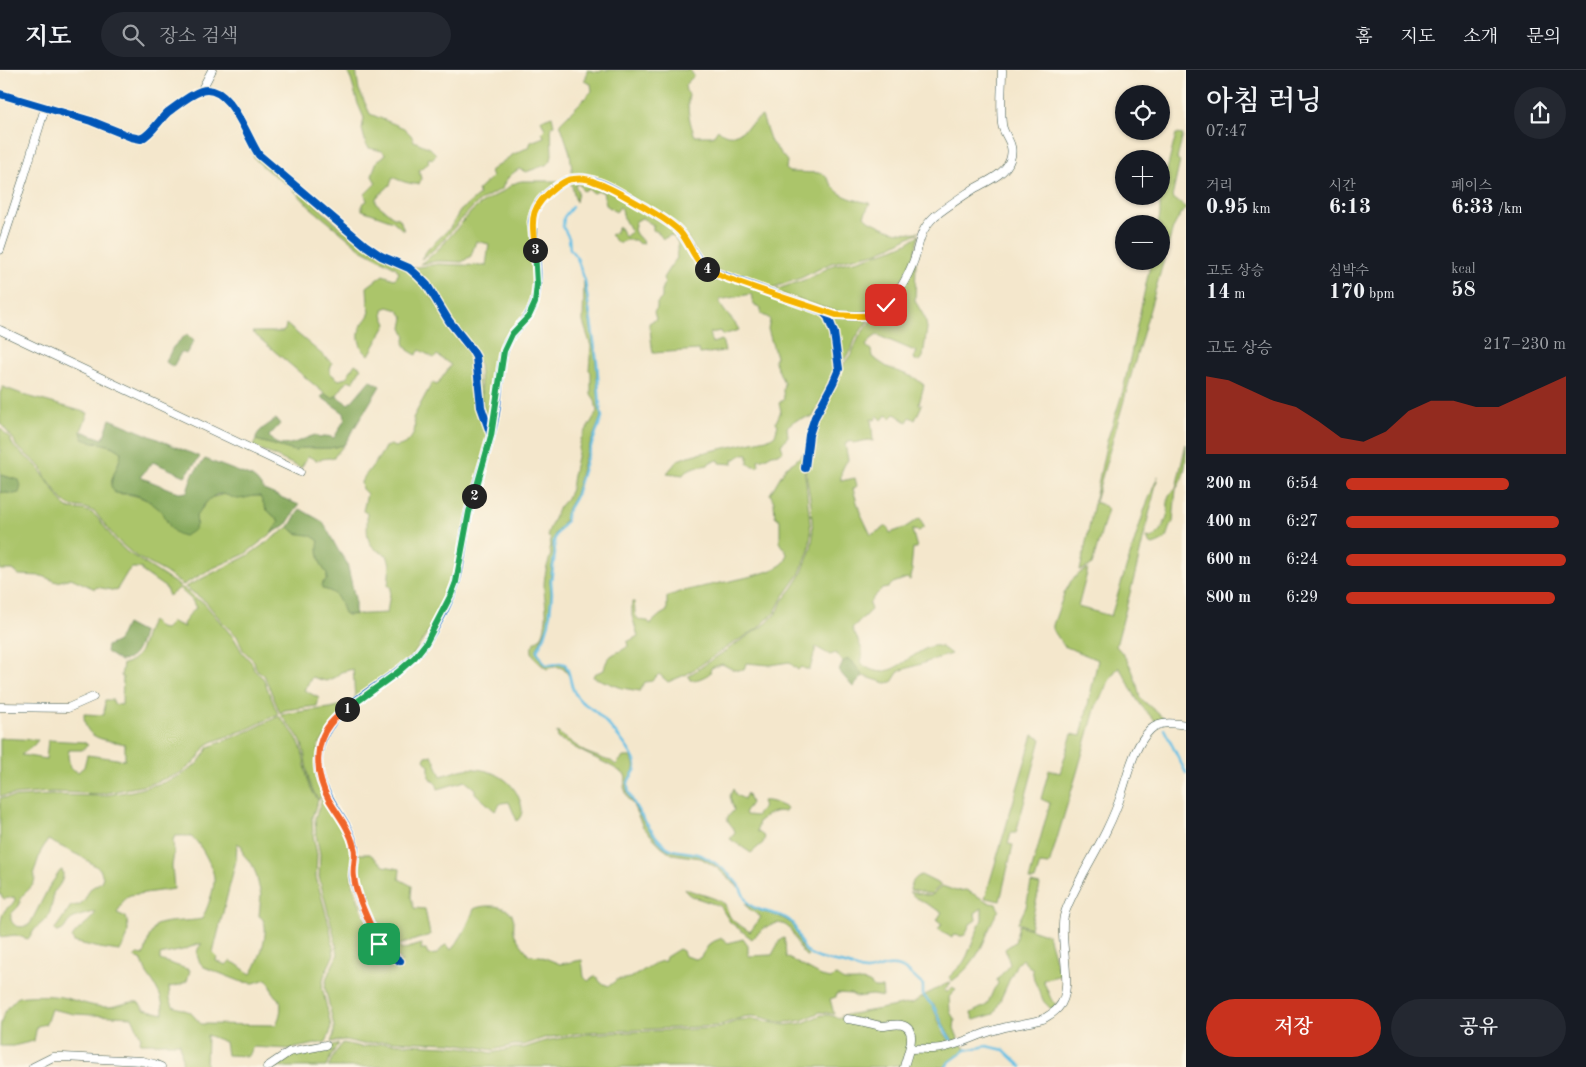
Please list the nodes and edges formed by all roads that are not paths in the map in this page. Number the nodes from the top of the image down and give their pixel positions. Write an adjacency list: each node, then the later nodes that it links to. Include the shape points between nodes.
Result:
1 (212, 70): 3 (street)
2 (1002, 70): 7 (street, via 1002,126 1012,153 1007,166 934,217 919,237 903,284 886,305 865,316)
3 (201, 91): 5 (street, via 171,110 141,139 131,138 91,120); 9 (street, via 213,92 230,103 259,155 316,205 374,252 409,268 426,285 476,357 481,407)
4 (0, 94): 5 (street)
5 (44, 108): 6 (street)
6 (0, 250)
7 (822, 311): 9 (street, via 711,271 699,261 681,233 665,220 594,181 566,180 544,196 534,212 535,303 529,316 512,334 504,351); 10 (street, via 834,333 839,369 815,417)
8 (0, 330): 11 (street)
9 (491, 436): 15 (street, via 469,512 456,582 426,643 398,672 329,725 320,748 318,768 324,791 355,848 355,886 379,944)
10 (805, 468)
11 (300, 472)
12 (93, 697): 13 (street, via 68,708)
13 (0, 707)
14 (1186, 725): 18 (street, via 1158,725 1151,729 1136,752 1114,813 1064,917 1063,950 1067,979 1066,994 1060,1006 1043,1018 1010,1025 942,1048)
15 (400, 961)
16 (847, 1019): 18 (street, via 882,1026 902,1025 911,1036)
17 (326, 1045): 21 (street, via 289,1052)
18 (910, 1049): 22 (street)
19 (33, 1067): 20 (street, via 53,1057 63,1057 142,1062)
20 (161, 1067)
21 (268, 1067)
22 (904, 1067)

